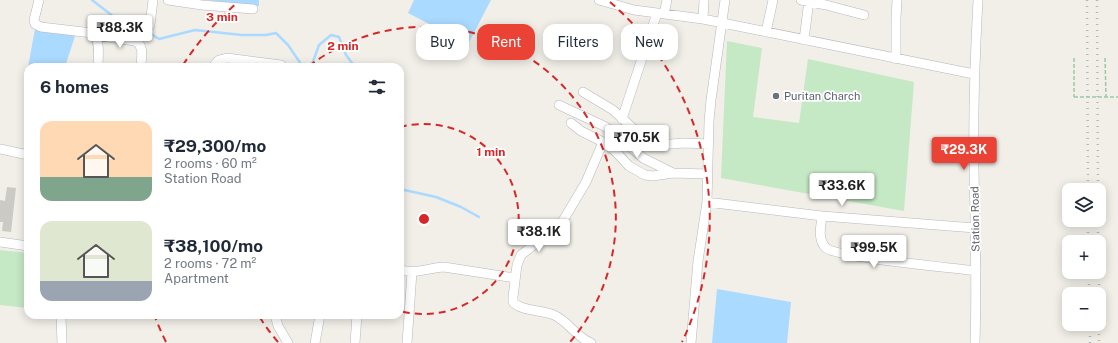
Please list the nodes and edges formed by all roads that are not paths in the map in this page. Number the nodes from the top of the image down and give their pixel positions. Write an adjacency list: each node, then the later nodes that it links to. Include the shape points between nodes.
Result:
1 (153, 0): 17 (street)
2 (168, 0): 12 (street)
3 (599, 0): 13 (street, via 634,10)
4 (668, 0): 13 (street)
5 (704, 0): 15 (street)
6 (725, 0): 16 (street)
7 (773, 0): 18 (street)
8 (897, 0): 21 (street)
9 (978, 0): 26 (street, Station Road)
10 (39, 1): 19 (street, via 34,20 37,26)
11 (806, 1): 14 (street); 20 (street)
12 (253, 9)
13 (660, 13): 15 (street); 29 (street)
14 (864, 15)
15 (703, 19): 16 (street)
16 (721, 23): 18 (street); 32 (street, via 711,100)
17 (150, 25)
18 (766, 32): 20 (street)
19 (95, 35): 22 (street, via 98,41); 23 (street, via 138,42 142,50)
20 (804, 40): 21 (street)
21 (896, 59): 26 (street)
22 (98, 63)
23 (141, 63)
24 (216, 63): 25 (street, via 227,58)
25 (261, 63)
26 (974, 74): 39 (street, Station Road)
27 (583, 92): 29 (street)
28 (559, 105): 35 (street, via 604,126 642,158)
29 (622, 119): 32 (street, via 649,143)
30 (571, 123): 31 (street)
31 (603, 142): 35 (street, via 637,171 653,176); 45 (street, via 586,182 564,219 521,255)
32 (709, 144): 36 (street)
33 (0, 149): 34 (street)
34 (24, 154)
35 (673, 173): 36 (street)
36 (708, 174): 37 (street)
37 (707, 202): 38 (street); 56 (street, via 698,261)
38 (822, 216): 39 (street); 43 (street, via 820,234 822,244 827,249 865,257)
39 (975, 228): 43 (street, Station Road)
40 (0, 242): 41 (street)
41 (24, 245)
42 (404, 271): 44 (street)
43 (976, 271): 57 (street, Station Road)
44 (412, 272): 45 (street, via 444,267); 54 (street)
45 (515, 278): 55 (street, via 513,302 516,305 560,318)
46 (61, 319): 50 (street)
47 (276, 319): 51 (street)
48 (319, 319): 52 (street)
49 (357, 319): 53 (street)
50 (62, 343)
51 (288, 343)
52 (315, 343)
53 (355, 343)
54 (407, 343)
55 (591, 343)
56 (691, 343)
57 (975, 343)

